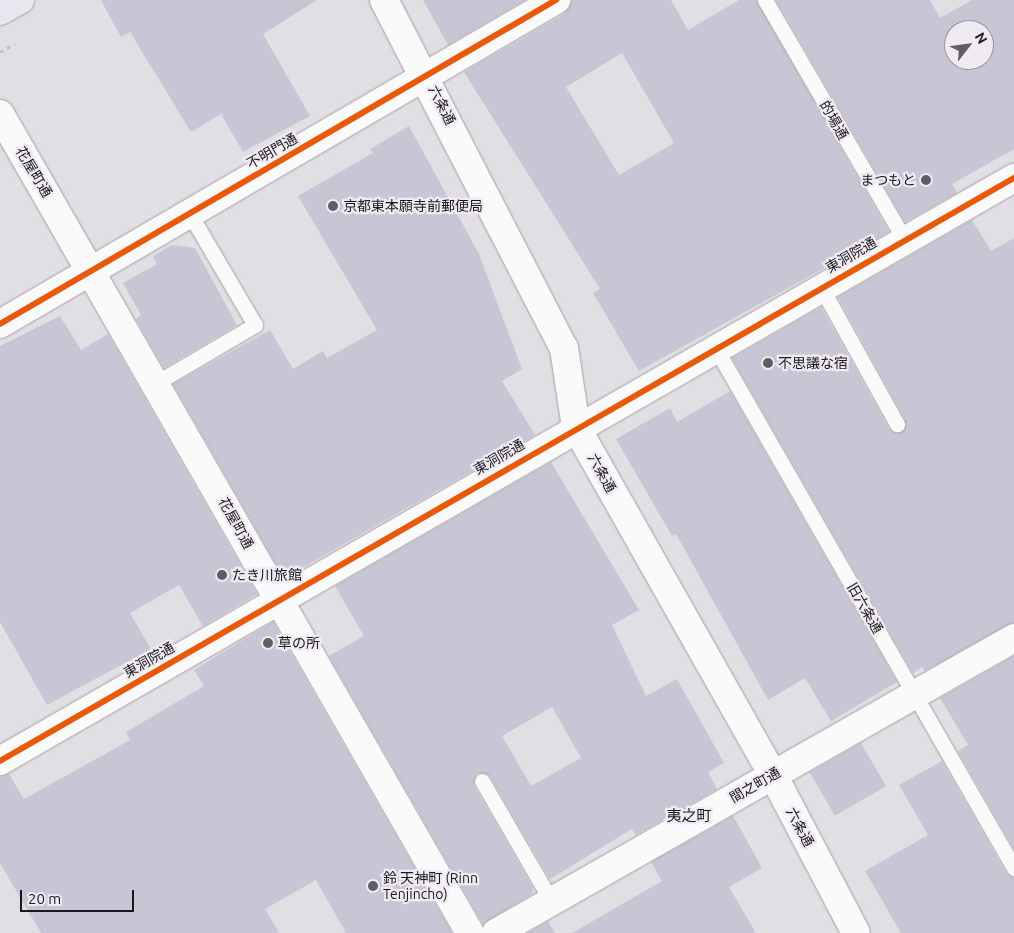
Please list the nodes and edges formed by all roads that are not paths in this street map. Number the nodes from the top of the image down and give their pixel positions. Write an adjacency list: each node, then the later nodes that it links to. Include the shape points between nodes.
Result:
1 (20, 0): 5 (highway)
2 (384, 0): 6 (street, 六条通)
3 (556, 0): 6 (street, 不明門通)
4 (765, 0): 10 (lane, 的場通)
5 (0, 11)
6 (426, 76): 9 (street, 不明門通); 17 (street, 六条通, via 564,348)
7 (0, 114): 11 (street, 花屋町通)
8 (1014, 178): 10 (street, 東洞院通)
9 (190, 214): 11 (street, 不明門通); 15 (lane, via 255,325)
10 (904, 239): 12 (street, 東洞院通)
11 (93, 270): 13 (street, 不明門通); 15 (street, 花屋町通)
12 (821, 287): 14 (street, 東洞院通); 16 (lane)
13 (0, 324)
14 (716, 347): 17 (street, 東洞院通); 20 (lane, 旧六条通)
15 (156, 383): 18 (street, 花屋町通)
16 (897, 424)
17 (576, 427): 18 (street, 東洞院通); 22 (street, 六条通)
18 (278, 600): 21 (street, 東洞院通); 26 (street, 花屋町通)
19 (1014, 638): 20 (street, 間之町通)
20 (915, 696): 22 (street, 間之町通); 24 (lane, 旧六条通)
21 (0, 762)
22 (773, 775): 25 (street, 間之町通); 28 (street, 六条通)
23 (482, 781): 25 (lane)
24 (1014, 868)
25 (552, 902): 27 (street, 間之町通)
26 (470, 933)
27 (496, 933)
28 (856, 933)

